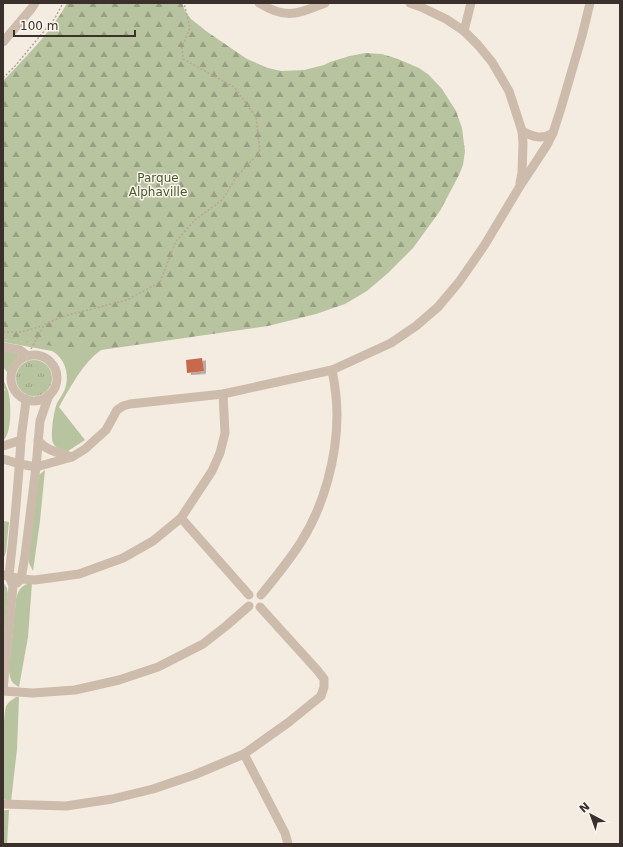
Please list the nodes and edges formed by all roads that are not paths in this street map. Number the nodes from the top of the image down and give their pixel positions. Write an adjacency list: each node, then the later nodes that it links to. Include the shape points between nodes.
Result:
1 (35, 3): 8 (street)
2 (259, 3): 3 (street, via 283,14 297,14)
3 (325, 3)
4 (410, 3): 7 (street)
5 (471, 3): 7 (street)
6 (590, 3): 10 (street)
7 (464, 30): 9 (street, via 492,62 509,91)
8 (3, 42)
9 (522, 131): 10 (street, via 533,137); 11 (street)
10 (553, 133): 11 (street)
11 (520, 186): 14 (street, via 484,246 438,307 391,343)
12 (3, 347): 13 (street, via 20,350)
13 (28, 356): 16 (street, via 15,365); 18 (street, via 44,357 55,367 57,381)
14 (332, 370): 17 (street); 32 (street, via 338,415 328,480 316,514 302,541)
15 (3, 372): 16 (street)
16 (12, 380): 19 (street, via 16,391)
17 (223, 394): 23 (street, via 123,406 117,410 106,430); 27 (street, via 225,433 220,453 212,471)
18 (49, 395): 19 (street, via 37,400); 21 (street, via 40,421)
19 (26, 399): 20 (street)
20 (21, 440): 22 (street); 25 (street)
21 (38, 440): 23 (street, via 48,448); 26 (street)
22 (3, 446)
23 (72, 457): 26 (street)
24 (3, 459): 25 (street)
25 (20, 464): 26 (street); 28 (street)
26 (36, 467): 29 (street)
27 (181, 518): 29 (street, via 153,541 123,558 79,574 35,580); 31 (street)
28 (6, 575): 29 (street); 30 (street)
29 (21, 579): 30 (street)
30 (13, 586): 35 (street)
31 (249, 594): 32 (street, via 255,592); 33 (street)
32 (261, 595): 34 (street, via 263,601)
33 (249, 606): 34 (street, via 254,609); 35 (street, via 203,644 158,667 119,680 75,690 33,693)
34 (260, 607): 36 (street, via 318,671 324,679 324,687 314,702)
35 (3, 690)
36 (244, 754): 37 (street, via 154,789 112,800 66,806); 38 (street, via 285,833)
37 (3, 804)
38 (288, 844)

